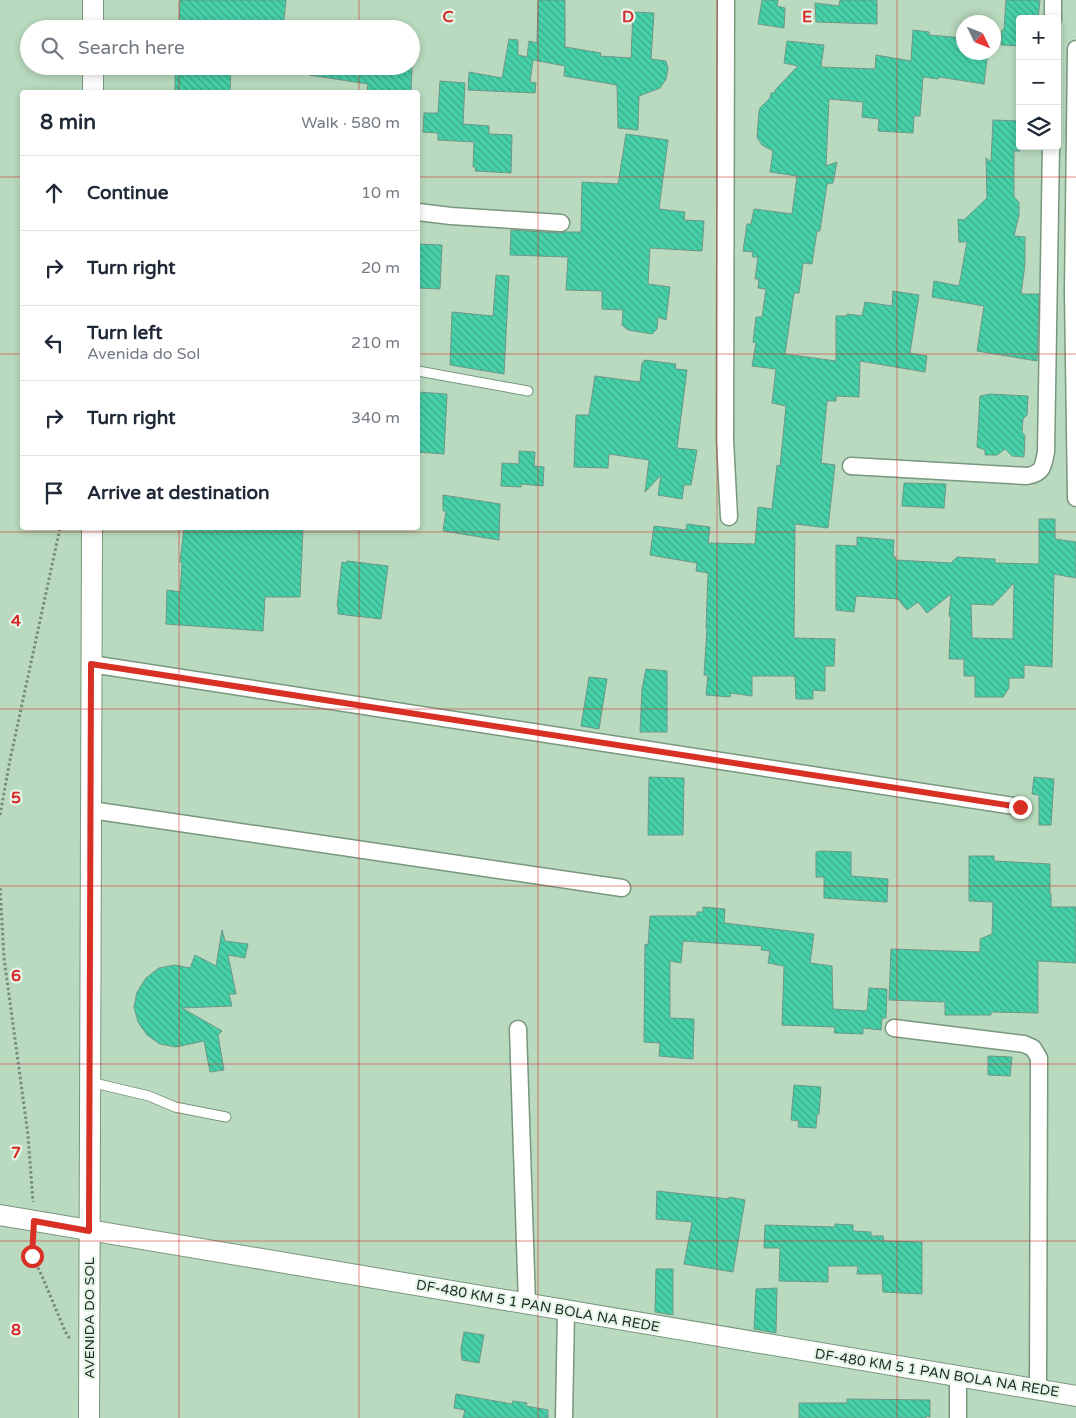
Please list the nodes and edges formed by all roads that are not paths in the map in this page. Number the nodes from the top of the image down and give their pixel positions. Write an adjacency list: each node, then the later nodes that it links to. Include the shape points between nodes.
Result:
1 (94, 0): 5 (street)
2 (726, 0): 17 (street, via 725,440)
3 (1053, 0): 4 (street)
4 (1053, 15)
5 (93, 20)
6 (1076, 49): 12 (street)
7 (93, 75): 8 (street)
8 (93, 90)
9 (1051, 150): 15 (street, via 1043,467 1036,474 1027,476)
10 (420, 212): 11 (street)
11 (561, 224)
12 (1074, 292): 16 (street)
13 (420, 372): 14 (lane)
14 (528, 391)
15 (851, 466)
16 (1076, 498)
17 (729, 516)
18 (92, 530): 19 (street, AVENIDA DO SOL)
19 (91, 664): 20 (street); 21 (street, AVENIDA DO SOL)
20 (1020, 807)
21 (91, 810): 22 (street); 25 (street, AVENIDA DO SOL)
22 (622, 888)
23 (894, 1028): 32 (street, via 1024,1044 1033,1048 1039,1058)
24 (518, 1029): 29 (street)
25 (90, 1082): 26 (lane, via 148,1096 175,1107); 28 (street, AVENIDA DO SOL)
26 (226, 1116)
27 (0, 1215): 28 (street, DF-480 KM 5 1 PAN BOLA NA REDE)
28 (89, 1231): 29 (street, DF-480 KM 5 1 PAN BOLA NA REDE); 34 (street, AVENIDA DO SOL)
29 (527, 1304): 30 (street, DF-480 KM 5 1 PAN BOLA NA REDE)
30 (566, 1311): 31 (street, DF-480 KM 5 1 PAN BOLA NA REDE); 35 (street)
31 (958, 1376): 32 (street, DF-480 KM 5 1 PAN BOLA NA REDE); 36 (street)
32 (1038, 1389): 33 (street, DF-480 KM 5 1 PAN BOLA NA REDE)
33 (1076, 1396)
34 (89, 1418)
35 (564, 1418)
36 (958, 1418)

